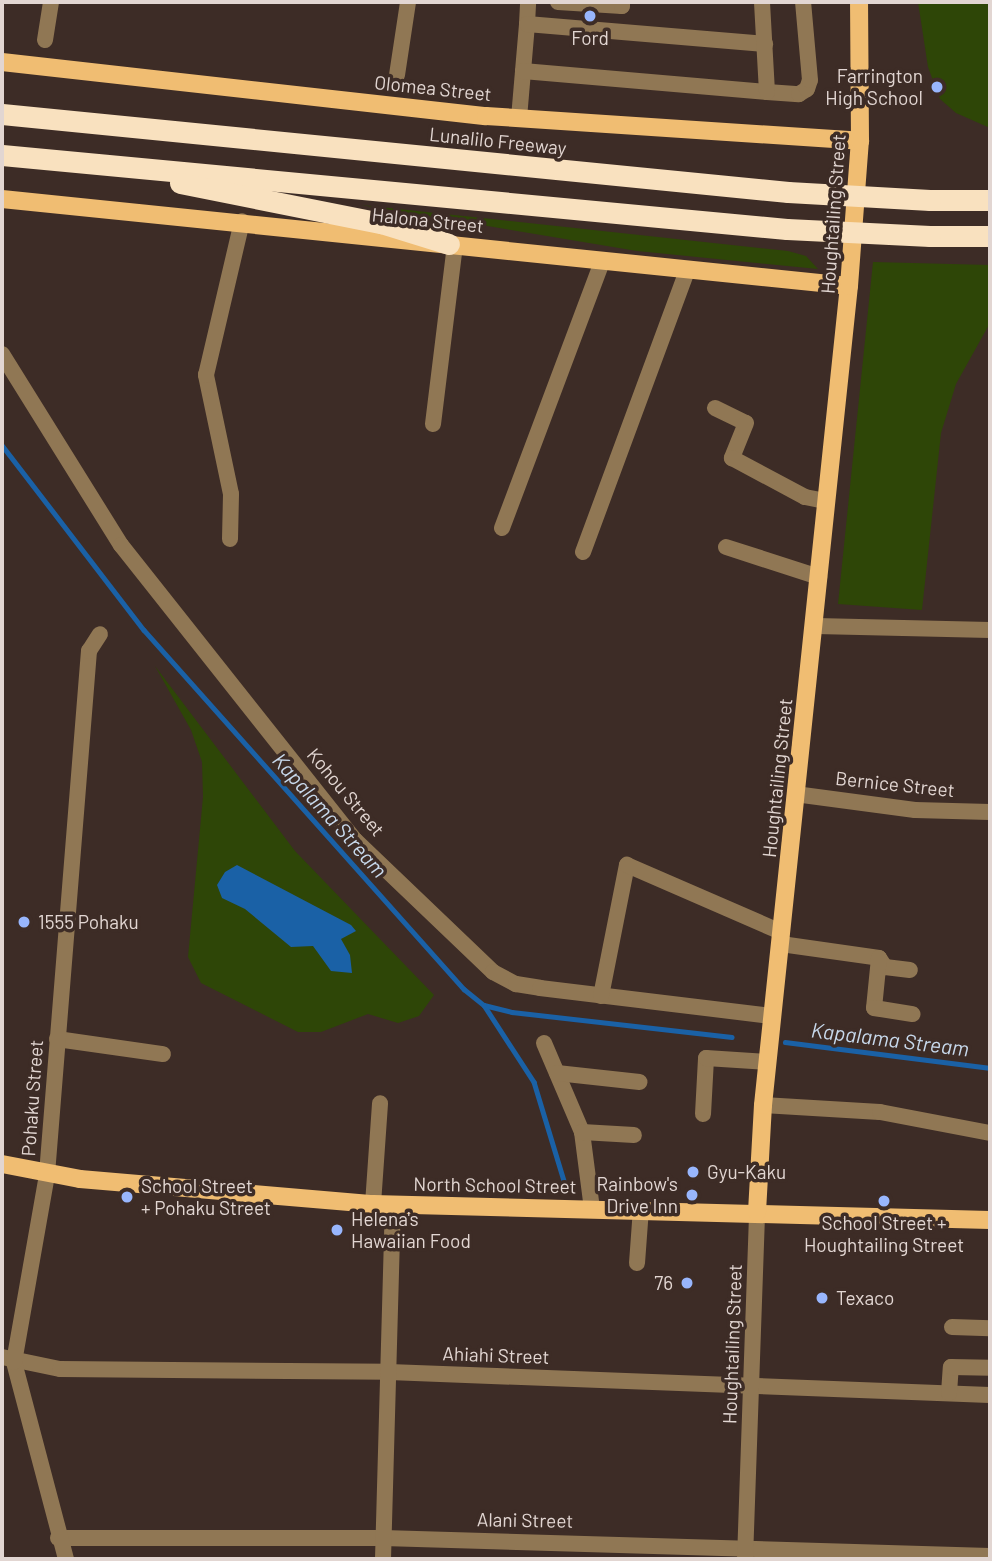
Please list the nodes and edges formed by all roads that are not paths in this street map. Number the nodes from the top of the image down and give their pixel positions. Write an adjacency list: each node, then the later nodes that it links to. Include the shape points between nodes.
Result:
1 (51, 2): 10 (street)
2 (408, 2): 14 (street)
3 (528, 2): 9 (street)
4 (558, 2): 5 (street, via 622,6)
5 (622, 2)
6 (762, 2): 11 (street)
7 (803, 2): 15 (street, via 807,89 799,94)
8 (859, 2): 18 (main road, Houghtailing Street)
9 (527, 24): 11 (street); 13 (street)
10 (45, 40)
11 (765, 44): 15 (street)
12 (2, 62): 17 (main road, Olomea Street)
13 (523, 71): 15 (street); 17 (street)
14 (397, 75)
15 (767, 92)
16 (2, 114): 22 (highway, Lunalilo Freeway, bridge, via 788,192)
17 (519, 118): 18 (main road, Olomea Street)
18 (860, 141): 28 (main road, Houghtailing Street)
19 (2, 155): 20 (highway)
20 (51, 159): 24 (highway, bridge, via 787,229); 25 (highway, via 369,221)
21 (2, 200): 23 (main road, Halona Street)
22 (990, 200)
23 (242, 220): 25 (main road, Halona Street); 34 (street, via 206,375 231,494)
24 (990, 236)
25 (452, 244): 26 (main road, Halona Street); 31 (street)
26 (602, 262): 27 (main road, Halona Street); 33 (street)
27 (687, 271): 28 (main road, Halona Street); 36 (street)
28 (849, 286): 32 (main road, Houghtailing Street)
29 (2, 354): 46 (street, Kohou Street, via 121,545 355,840 493,972 516,984)
30 (715, 408): 32 (street, via 746,423 732,458 805,497)
31 (433, 424)
32 (825, 501): 37 (main road, Houghtailing Street)
33 (502, 528)
34 (230, 539)
35 (726, 547): 37 (street)
36 (583, 552)
37 (819, 577): 38 (main road, Houghtailing Street)
38 (816, 626): 39 (street); 41 (main road, Houghtailing Street)
39 (990, 630)
40 (100, 634): 49 (street, Pohaku Street, via 89,651)
41 (795, 794): 42 (street, Bernice Street, via 915,810); 43 (main road, Houghtailing Street)
42 (990, 812)
43 (781, 938): 44 (street); 46 (street, via 627,865); 48 (main road, Houghtailing Street)
44 (879, 958): 45 (street, via 885,967); 47 (street, via 874,1008)
45 (910, 970)
46 (601, 996): 48 (street, Kohou Street)
47 (913, 1014)
48 (772, 1016): 52 (main road, Houghtailing Street)
49 (57, 1039): 51 (street); 62 (street, Pohaku Street)
50 (544, 1043): 53 (street)
51 (163, 1055)
52 (768, 1062): 56 (main road, Houghtailing Street); 57 (street, via 706,1058)
53 (557, 1073): 54 (street); 58 (street)
54 (640, 1082)
55 (380, 1103): 63 (street)
56 (763, 1105): 59 (street, via 880,1112); 67 (main road, Houghtailing Street)
57 (703, 1114)
58 (582, 1132): 60 (street); 65 (street)
59 (990, 1133)
60 (634, 1135)
61 (2, 1164): 62 (main road, North School Street)
62 (47, 1174): 63 (main road, North School Street, via 225,1194); 72 (street, Pohaku Street)
63 (373, 1203): 64 (main road, North School Street)
64 (393, 1204): 65 (main road, North School Street); 74 (street)
65 (592, 1209): 66 (main road, North School Street)
66 (640, 1209): 67 (main road, North School Street); 69 (street)
67 (757, 1212): 68 (main road, North School Street); 75 (street, Houghtailing Street)
68 (990, 1220)
69 (637, 1263)
70 (953, 1327): 71 (street)
71 (990, 1328)
72 (8, 1359): 74 (street, Ahiahi Street, via 60,1369); 78 (street, Pohaku Street)
73 (990, 1368): 76 (street, via 951,1367)
74 (389, 1372): 75 (street, Ahiahi Street); 79 (street)
75 (752, 1385): 76 (street, Ahiahi Street); 80 (street, Houghtailing Street)
76 (949, 1393): 77 (street, Ahiahi Street)
77 (990, 1395)
78 (58, 1538): 79 (street, Alani Street); 82 (street, Pohaku Street)
79 (383, 1538): 80 (street, Alani Street); 83 (street)
80 (745, 1553): 81 (street, Alani Street)
81 (988, 1557)
82 (66, 1559)
83 (383, 1559)

